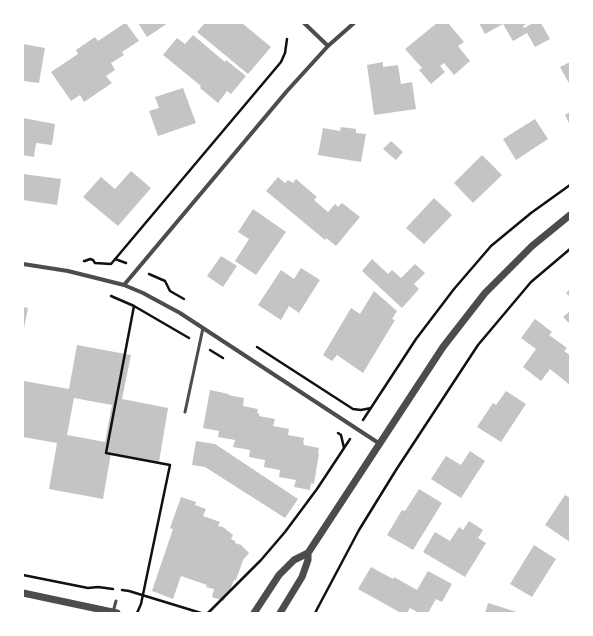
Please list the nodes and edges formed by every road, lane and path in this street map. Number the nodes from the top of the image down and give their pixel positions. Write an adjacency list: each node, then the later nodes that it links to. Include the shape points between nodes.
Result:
1 (304, 23): 4 (street)
2 (354, 23): 4 (street)
3 (287, 39): 9 (path, via 281,62)
4 (328, 46): 11 (street)
5 (570, 186): 19 (path, via 531,213 491,246 454,288 416,339)
6 (570, 215): 23 (street, via 532,246 485,293 443,347)
7 (570, 249): 36 (path, via 531,282 478,345 363,523)
8 (23, 264): 11 (street, via 68,271)
9 (111, 264)
10 (165, 281): 13 (path, via 170,290)
11 (124, 285): 15 (street, via 150,296)
12 (107, 294): 14 (path)
13 (190, 303)
14 (134, 306): 16 (path); 28 (path, via 106,454 170,465)
15 (203, 328): 16 (lane); 21 (street)
16 (199, 344): 18 (path); 20 (lane)
17 (255, 345): 19 (path, via 353,409)
18 (225, 359)
19 (371, 408): 21 (path)
20 (184, 412)
21 (357, 429): 23 (street); 24 (path)
22 (335, 431): 24 (path, via 341,435)
23 (380, 444): 25 (street)
24 (344, 449): 33 (path, via 317,490 261,560)
25 (308, 553): 34 (street, via 294,560 279,575); 35 (street, via 302,577)
26 (23, 575): 28 (path, via 88,588 124,590)
27 (23, 593): 30 (street)
28 (143, 596): 31 (path); 32 (path)
29 (116, 601): 30 (lane)
30 (114, 612)
31 (137, 613)
32 (201, 613)
33 (208, 613)
34 (254, 613)
35 (280, 613)
36 (315, 613)

